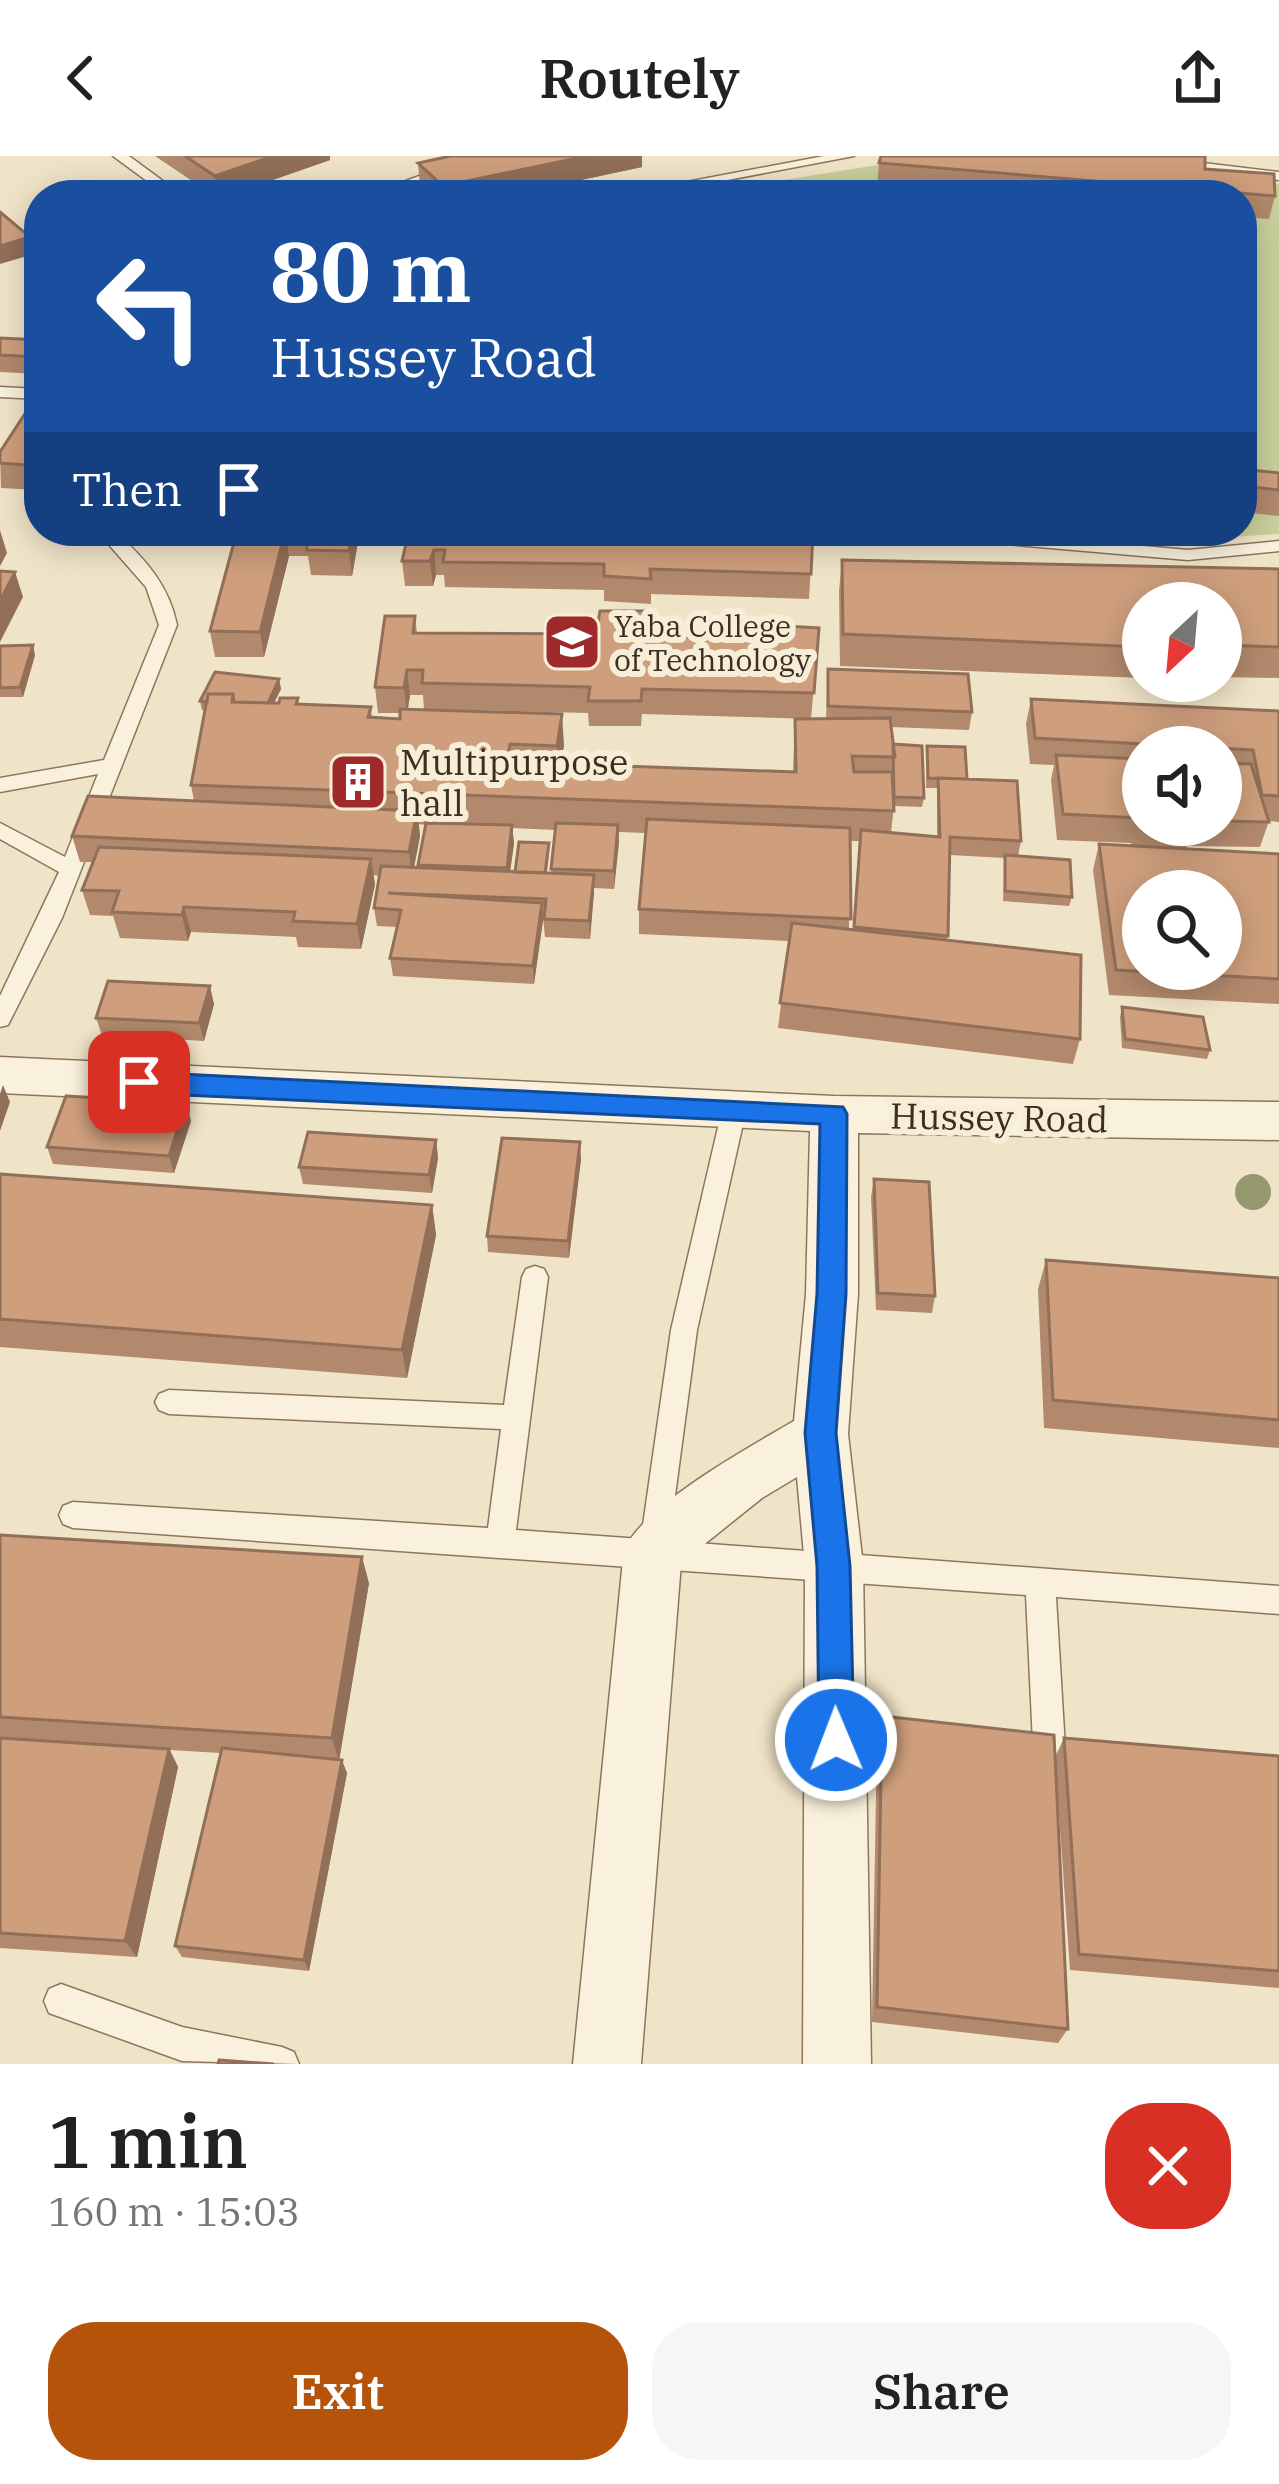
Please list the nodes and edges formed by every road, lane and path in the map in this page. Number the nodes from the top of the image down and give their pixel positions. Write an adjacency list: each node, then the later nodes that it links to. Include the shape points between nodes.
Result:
1 (120, 156): 6 (lane)
2 (486, 156): 7 (lane)
3 (847, 156): 8 (lane)
4 (1111, 156): 5 (lane)
5 (1279, 176)
6 (154, 180)
7 (418, 180)
8 (710, 180)
9 (1279, 545): 11 (lane, via 1188,555)
10 (121, 546): 12 (lane, via 151,574 168,625)
11 (1085, 546)
12 (113, 764): 13 (lane); 15 (lane)
13 (0, 785)
14 (0, 830): 15 (lane)
15 (68, 868): 16 (lane)
16 (0, 1019)
17 (0, 1075): 18 (street, Hussey Road)
18 (734, 1110): 19 (street, Hussey Road); 27 (lane, via 684,1330)
19 (834, 1114): 20 (street, Hussey Road); 24 (street)
20 (1279, 1121)
21 (535, 1277): 23 (lane)
22 (169, 1402): 23 (lane)
23 (518, 1418): 26 (lane)
24 (820, 1433): 27 (street, via 742,1480); 28 (street)
25 (73, 1515): 26 (lane)
26 (500, 1542): 27 (lane)
27 (653, 1550): 28 (lane); 34 (street)
28 (834, 1566): 29 (lane); 35 (street)
29 (1040, 1582): 30 (lane); 31 (lane)
30 (1279, 1600)
31 (1051, 1789)
32 (61, 2001): 33 (lane, via 182,2044)
33 (282, 2064)
34 (607, 2064)
35 (837, 2064)

